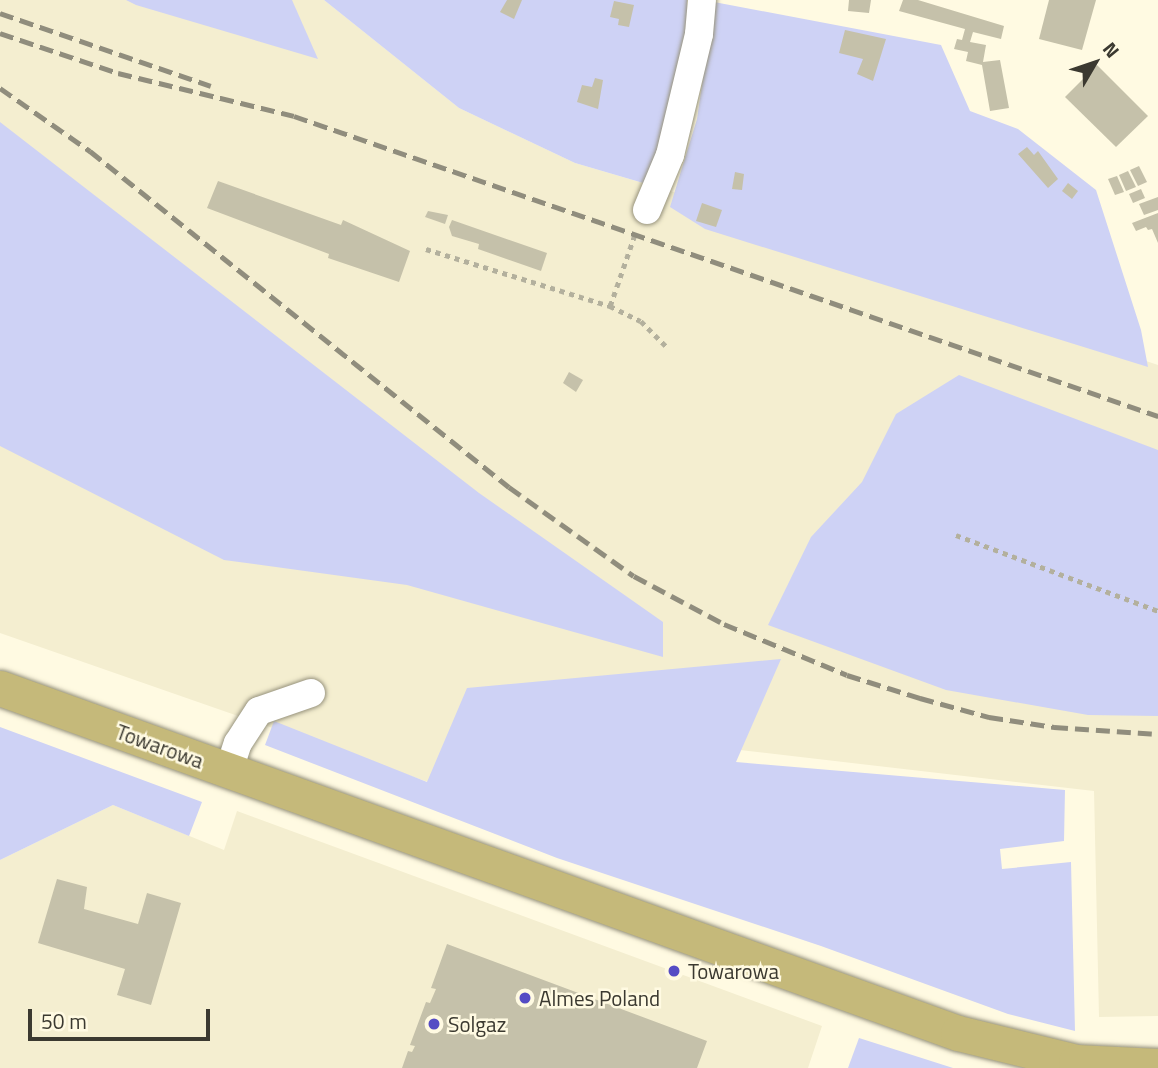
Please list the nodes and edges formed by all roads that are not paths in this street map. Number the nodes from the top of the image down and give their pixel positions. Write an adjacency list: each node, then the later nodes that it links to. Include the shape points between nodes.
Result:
1 (702, 0): 2 (lane, via 699,34 670,155)
2 (646, 210)
3 (0, 688): 5 (main road, Towarowa)
4 (311, 693): 5 (lane, via 258,711 238,743)
5 (229, 771): 6 (main road, Towarowa, via 958,1032 1076,1062)
6 (1158, 1066)

